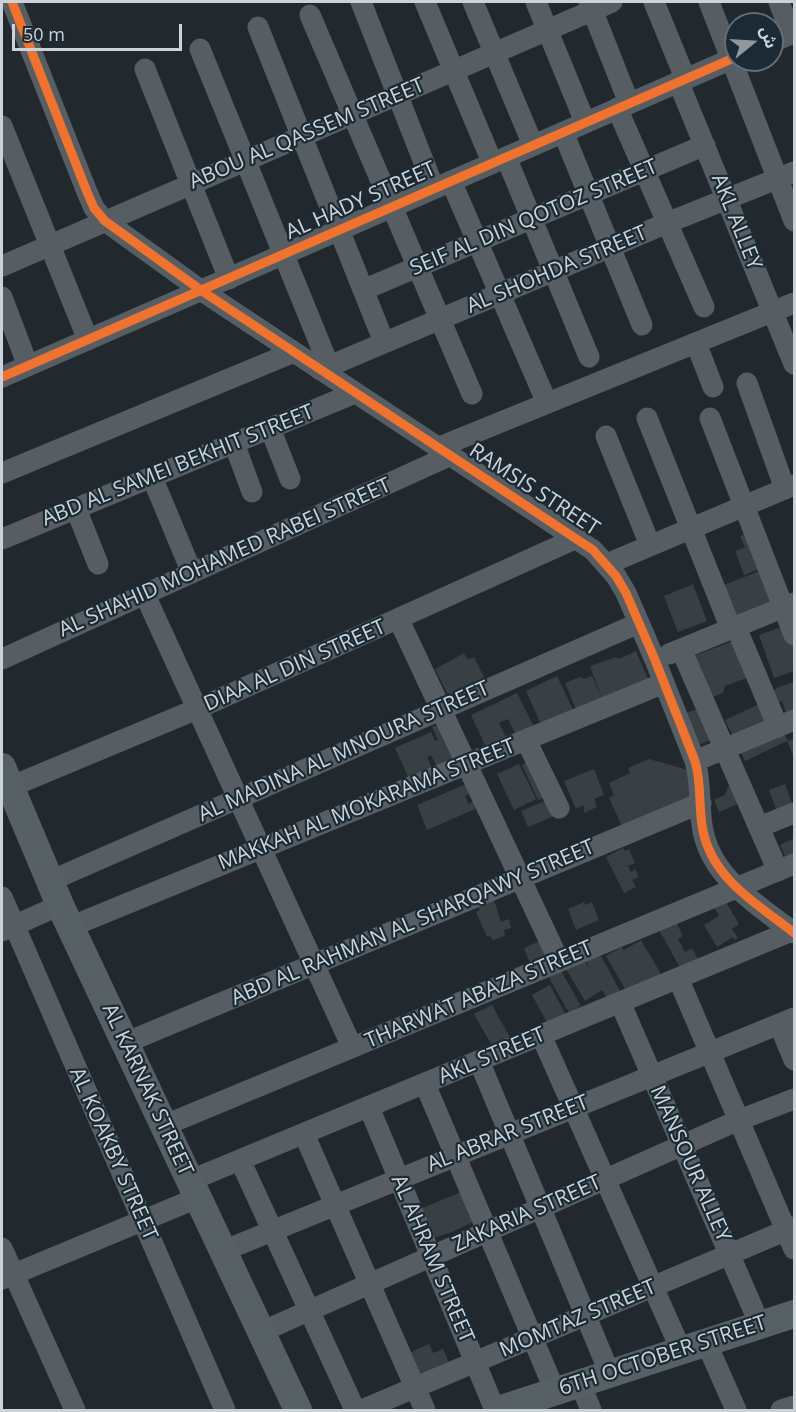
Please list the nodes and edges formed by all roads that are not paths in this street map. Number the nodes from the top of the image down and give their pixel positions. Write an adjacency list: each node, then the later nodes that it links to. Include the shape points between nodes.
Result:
1 (12, 2): 43 (street, via 87,192)
2 (361, 2): 23 (street)
3 (425, 2): 20 (street)
4 (472, 2): 17 (street)
5 (536, 2): 13 (street)
6 (612, 2): 10 (street, ABOU AL QASSEM STREET)
7 (654, 2): 22 (street, AKL ALLEY)
8 (709, 2): 14 (street)
9 (779, 2): 15 (street)
10 (590, 6): 13 (street, ABOU AL QASSEM STREET); 24 (street)
11 (310, 15): 25 (street)
12 (258, 27): 29 (street)
13 (547, 30): 17 (street, ABOU AL QASSEM STREET); 26 (street)
14 (724, 36)
15 (786, 37)
16 (200, 49): 33 (street)
17 (494, 52): 20 (street, ABOU AL QASSEM STREET); 30 (street)
18 (724, 62): 22 (street, AL HADY STREET)
19 (145, 69): 36 (street)
20 (454, 70): 23 (street, ABOU AL QASSEM STREET); 32 (street)
21 (740, 72): 35 (street)
22 (682, 80): 24 (street, AL HADY STREET); 31 (street, AKL ALLEY)
23 (397, 94): 25 (street, ABOU AL QASSEM STREET); 37 (street)
24 (623, 105): 26 (street, AL HADY STREET); 34 (street)
25 (352, 114): 29 (street, ABOU AL QASSEM STREET); 40 (street)
26 (585, 122): 28 (street, AL HADY STREET)
27 (2, 126): 47 (street)
28 (563, 132): 30 (street, AL HADY STREET); 38 (street)
29 (302, 136): 33 (street, ABOU AL QASSEM STREET); 45 (street)
30 (532, 145): 32 (street, AL HADY STREET)
31 (705, 146): 34 (street, SEIF AL DIN QOTOZ STREET); 39 (street, AKL ALLEY)
32 (499, 159): 37 (street, AL HADY STREET); 41 (street)
33 (245, 160): 36 (street, ABOU AL QASSEM STREET); 49 (street)
34 (644, 171): 38 (street, SEIF AL DIN QOTOZ STREET); 44 (street)
35 (786, 175): 39 (street, AL SHOHDA STREET); 42 (street)
36 (191, 184): 43 (street, ABOU AL QASSEM STREET); 53 (street)
37 (442, 184): 40 (street, AL HADY STREET); 46 (street)
38 (588, 195): 41 (street, SEIF AL DIN QOTOZ STREET); 48 (street)
39 (727, 199): 44 (street, AL SHOHDA STREET); 60 (street, AKL ALLEY)
40 (392, 207): 45 (street, AL HADY STREET); 51 (street)
41 (532, 219): 46 (street, SEIF AL DIN QOTOZ STREET); 52 (street)
42 (795, 220)
43 (105, 221): 47 (street, ABOU AL QASSEM STREET); 55 (street, RAMSIS STREET)
44 (667, 223): 48 (street, AL SHOHDA STREET); 59 (street)
45 (339, 230): 49 (street, AL HADY STREET); 54 (street)
46 (477, 242): 51 (street, SEIF AL DIN QOTOZ STREET); 56 (street)
47 (50, 245): 50 (street, ABOU AL QASSEM STREET); 63 (street)
48 (610, 247): 52 (street, AL SHOHDA STREET); 62 (street)
49 (284, 255): 53 (street, AL HADY STREET); 70 (street)
50 (2, 266)
51 (418, 267): 54 (street, SEIF AL DIN QOTOZ STREET); 61 (street)
52 (554, 271): 56 (street, AL SHOHDA STREET); 67 (street)
53 (229, 279): 55 (street, AL HADY STREET)
54 (363, 290): 64 (street)
55 (202, 291): 63 (street, AL HADY STREET); 66 (street, RAMSIS STREET)
56 (500, 294): 61 (street, AL SHOHDA STREET); 76 (street)
57 (2, 297): 69 (street)
58 (795, 303): 60 (street, AL SHAHID MOHAMED RABEI STREET)
59 (704, 307)
60 (773, 312): 65 (street, AL SHAHID MOHAMED RABEI STREET); 68 (street, AKL ALLEY)
61 (440, 319): 64 (street, AL SHOHDA STREET); 75 (street)
62 (642, 325)
63 (88, 340): 69 (street, AL HADY STREET)
64 (384, 342): 70 (street, AL SHOHDA STREET)
65 (696, 343): 73 (street); 76 (street, AL SHAHID MOHAMED RABEI STREET)
66 (294, 352): 70 (street, RAMSIS STREET); 83 (street)
67 (589, 357)
68 (795, 364)
69 (28, 366): 71 (street, AL HADY STREET)
70 (325, 368): 74 (street, RAMSIS STREET)
71 (2, 377)
72 (747, 383): 86 (street)
73 (713, 387)
74 (355, 393): 79 (street, ABD AL SAMEI BEKHIT STREET); 82 (street, RAMSIS STREET)
75 (472, 394)
76 (547, 404): 82 (street, AL SHAHID MOHAMED RABEI STREET)
77 (647, 418): 90 (street)
78 (710, 418): 88 (street)
79 (270, 428): 81 (street, ABD AL SAMEI BEKHIT STREET); 85 (street)
80 (606, 436): 93 (street)
81 (234, 443): 84 (street, ABD AL SAMEI BEKHIT STREET); 87 (street)
82 (443, 452): 91 (street, RAMSIS STREET); 96 (street, AL SHAHID MOHAMED RABEI STREET)
83 (2, 473)
84 (152, 477): 89 (street, ABD AL SAMEI BEKHIT STREET); 96 (street)
85 (290, 479)
86 (790, 487): 88 (street)
87 (252, 492)
88 (744, 506): 90 (street); 98 (street)
89 (76, 509): 92 (street, ABD AL SAMEI BEKHIT STREET); 94 (street)
90 (691, 528): 93 (street); 101 (street)
91 (577, 538): 95 (street, RAMSIS STREET); 99 (street, DIAA AL DIN STREET)
92 (2, 539)
93 (650, 546): 95 (street)
94 (98, 564)
95 (607, 564): 100 (street, RAMSIS STREET)
96 (192, 573): 97 (street, AL SHAHID MOHAMED RABEI STREET)
97 (145, 595): 104 (street, AL SHAHID MOHAMED RABEI STREET); 107 (street)
98 (789, 605): 101 (street); 102 (street)
99 (399, 620): 107 (street, DIAA AL DIN STREET); 108 (street)
100 (639, 623): 105 (street, RAMSIS STREET); 108 (street, AL MADINA AL MNOURA STREET)
101 (734, 628): 103 (street); 109 (street)
102 (795, 635)
103 (681, 649): 105 (street); 111 (street)
104 (2, 659)
105 (655, 660): 106 (street, RAMSIS STREET)
106 (664, 683): 110 (street, MAKKAH AL MOKARAMA STREET); 112 (street, RAMSIS STREET)
107 (197, 709): 114 (street, DIAA AL DIN STREET); 115 (street)
108 (441, 710): 113 (street); 115 (street, AL MADINA AL MNOURA STREET)
109 (786, 724): 111 (street)
110 (526, 740): 113 (street, MAKKAH AL MOKARAMA STREET); 117 (street)
111 (724, 748): 112 (street); 119 (street)
112 (695, 761): 116 (street, RAMSIS STREET)
113 (466, 765): 120 (street, MAKKAH AL MOKARAMA STREET); 122 (street)
114 (6, 777): 125 (street, AL KARNAK STREET)
115 (238, 799): 120 (street); 125 (street, AL MADINA AL MNOURA STREET)
116 (700, 803): 122 (street, ABD AL RAHMAN AL SHARQAWY STREET); 123 (street, RAMSIS STREET, via 708,847 718,867)
117 (559, 808)
118 (795, 813): 119 (street)
119 (759, 827): 121 (street)
120 (261, 849): 125 (street, MAKKAH AL MOKARAMA STREET); 129 (street)
121 (786, 867): 123 (street, THARWAT ABAZA STREET)
122 (520, 878): 128 (street); 129 (street, ABD AL RAHMAN AL SHARQAWY STREET)
123 (736, 888): 127 (street, RAMSIS STREET); 128 (street, THARWAT ABAZA STREET)
124 (2, 897): 126 (street, AL KOAKBY STREET)
125 (60, 904): 126 (street); 134 (street, AL KARNAK STREET)
126 (8, 928): 156 (street, AL KOAKBY STREET)
127 (794, 931): 130 (street, AKL STREET)
128 (559, 961): 135 (street, THARWAT ABAZA STREET)
129 (314, 964): 134 (street, ABD AL RAHMAN AL SHARQAWY STREET); 135 (street)
130 (678, 978): 131 (street, AKL STREET); 136 (street)
131 (620, 1002): 133 (street, AKL STREET); 139 (street, MANSOUR ALLEY)
132 (787, 1021): 136 (street, AL ABRAR STREET); 137 (street)
133 (541, 1035): 138 (street, AKL STREET); 143 (street)
134 (125, 1043): 145 (street, AL KARNAK STREET)
135 (352, 1047): 145 (street, THARWAT ABAZA STREET)
136 (710, 1053): 139 (street, AL ABRAR STREET); 144 (street)
137 (795, 1060)
138 (479, 1061): 140 (street, AKL STREET); 147 (street)
139 (652, 1076): 143 (street, AL ABRAR STREET); 148 (street, MANSOUR ALLEY)
140 (425, 1084): 142 (street, AKL STREET); 149 (street)
141 (795, 1099): 144 (street, ZAKARIA STREET)
142 (369, 1107): 146 (street, AKL STREET); 151 (street, AL AHRAM STREET)
143 (574, 1108): 147 (street, AL ABRAR STREET); 152 (street)
144 (739, 1120): 148 (street, ZAKARIA STREET); 159 (street)
145 (163, 1126): 153 (street, AL KARNAK STREET)
146 (304, 1134): 150 (street, AKL STREET); 154 (street)
147 (510, 1134): 149 (street, AL ABRAR STREET); 155 (street)
148 (682, 1145): 152 (street, ZAKARIA STREET); 162 (street, MANSOUR ALLEY)
149 (456, 1156): 151 (street, AL ABRAR STREET); 158 (street)
150 (240, 1160): 153 (street, AKL STREET); 157 (street)
151 (399, 1179): 154 (street, AL ABRAR STREET); 163 (street, AL AHRAM STREET)
152 (605, 1179): 155 (street, ZAKARIA STREET); 166 (street)
153 (193, 1189): 156 (street, AKL STREET); 161 (street, AL KARNAK STREET)
154 (335, 1205): 157 (street, AL ABRAR STREET); 165 (street)
155 (540, 1208): 158 (street, ZAKARIA STREET); 169 (street)
156 (142, 1219): 164 (street, AKL STREET); 180 (street, AL KOAKBY STREET)
157 (272, 1231): 161 (street, AL ABRAR STREET); 167 (street)
158 (488, 1231): 163 (street, ZAKARIA STREET); 172 (street)
159 (792, 1236): 162 (street, MOMTAZ STREET)
160 (2, 1248): 164 (street)
161 (223, 1251): 171 (street, AL KARNAK STREET)
162 (730, 1255): 166 (street, MOMTAZ STREET); 170 (street, MANSOUR ALLEY)
163 (431, 1256): 165 (street, ZAKARIA STREET); 174 (street, AL AHRAM STREET)
164 (7, 1276): 179 (street)
165 (370, 1284): 167 (street, ZAKARIA STREET); 177 (street)
166 (653, 1287): 169 (street, MOMTAZ STREET); 173 (street)
167 (309, 1311): 171 (street, ZAKARIA STREET); 182 (street)
168 (795, 1314): 170 (street, 6TH OCTOBER STREET)
169 (586, 1316): 172 (street, MOMTAZ STREET); 175 (street)
170 (760, 1325): 173 (street, 6TH OCTOBER STREET)
171 (261, 1332): 181 (street, AL KARNAK STREET)
172 (532, 1338): 174 (street, MOMTAZ STREET); 176 (street)
173 (694, 1346): 175 (street, 6TH OCTOBER STREET); 187 (street)
174 (475, 1362): 177 (street, MOMTAZ STREET); 185 (street, AL AHRAM STREET)
175 (610, 1374): 176 (street, 6TH OCTOBER STREET)
176 (568, 1387): 185 (street, 6TH OCTOBER STREET); 186 (street)
177 (415, 1388): 183 (street, MOMTAZ STREET); 184 (street)
178 (795, 1406): 188 (street)
179 (75, 1410)
180 (225, 1410)
181 (298, 1410)
182 (355, 1410)
183 (362, 1410)
184 (425, 1410)
185 (496, 1410)
186 (591, 1410)
187 (736, 1410)
188 (781, 1410)

